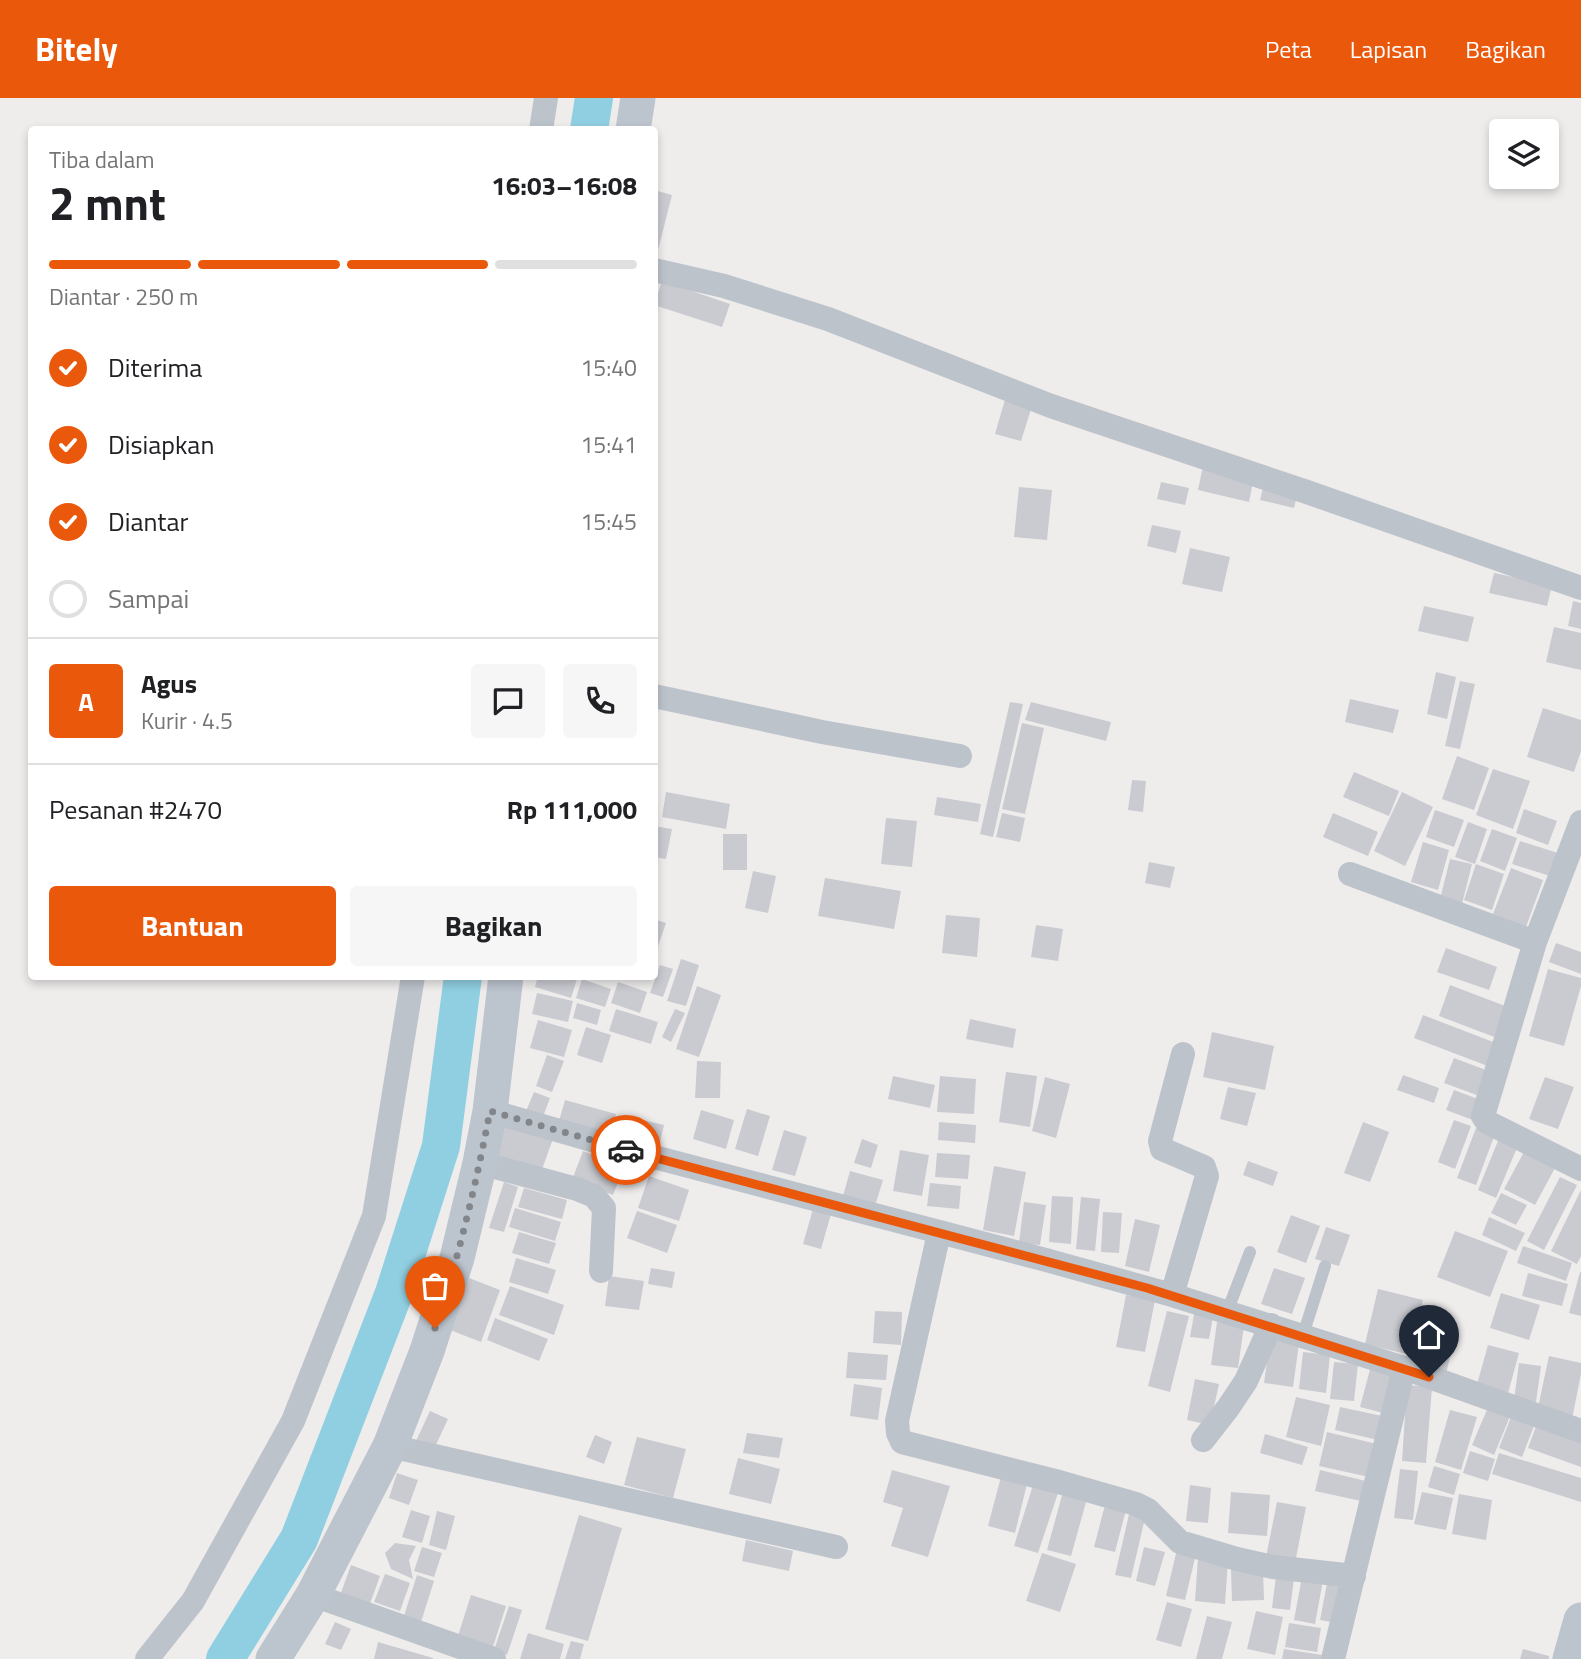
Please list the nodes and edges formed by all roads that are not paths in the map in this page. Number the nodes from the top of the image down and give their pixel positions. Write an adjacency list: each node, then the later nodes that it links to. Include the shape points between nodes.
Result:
1 (546, 98): 3 (street)
2 (638, 98): 4 (street)
3 (542, 126)
4 (634, 126)
5 (658, 271): 6 (street, via 828,319 1051,406)
6 (1581, 588)
7 (658, 697): 8 (street)
8 (960, 756)
9 (1581, 822): 11 (street)
10 (1350, 874): 11 (street)
11 (1535, 942): 17 (street, via 1483,1116)
12 (411, 980): 33 (street, via 374,1216 293,1421 193,1601)
13 (506, 980): 15 (street)
14 (1183, 1054): 22 (street, via 1160,1141 1162,1149 1205,1167 1207,1176)
15 (490, 1111): 16 (street); 18 (street)
16 (480, 1163): 21 (street, via 594,1196 604,1208); 29 (street, via 443,1304)
17 (1581, 1169)
18 (939, 1233): 22 (street); 31 (street, via 897,1421 902,1442 1136,1504 1180,1542 1237,1559)
19 (1250, 1252): 23 (lane)
20 (1325, 1266): 25 (lane)
21 (601, 1271)
22 (1172, 1295): 23 (street)
23 (1227, 1312): 24 (street)
24 (1271, 1325): 25 (street); 28 (street, via 1246,1381)
25 (1303, 1335): 26 (street)
26 (1404, 1368): 27 (street); 31 (street)
27 (1581, 1431)
28 (1203, 1440)
29 (390, 1446): 30 (street); 32 (street)
30 (836, 1547)
31 (1354, 1576): 36 (street)
32 (313, 1595): 34 (street); 35 (street)
33 (147, 1659)
34 (272, 1659)
35 (494, 1659)
36 (1333, 1659)

